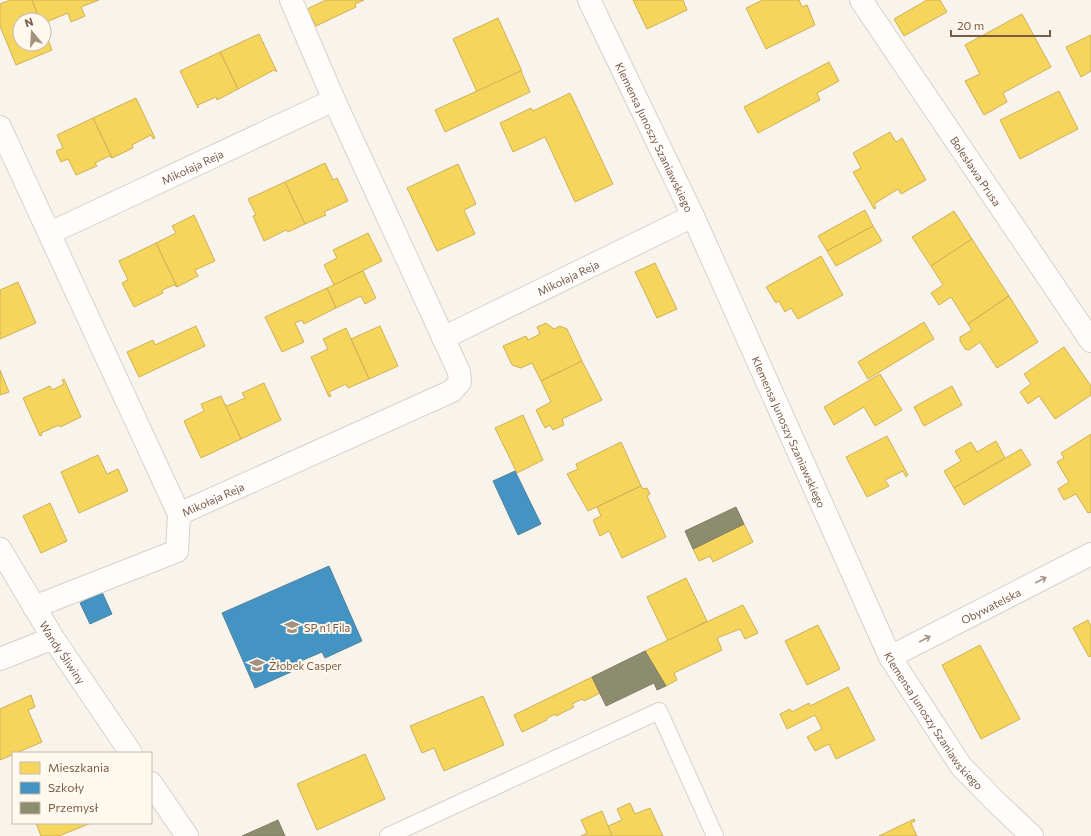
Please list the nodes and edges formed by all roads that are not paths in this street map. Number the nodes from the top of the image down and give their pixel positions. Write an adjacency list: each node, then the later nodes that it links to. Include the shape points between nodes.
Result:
1 (291, 0): 4 (street, Mikołaja Reja)
2 (589, 0): 6 (street, Klemensa Junoszy Szaniawskiego)
3 (861, 0): 9 (street, Bolesława Prusa)
4 (334, 100): 7 (street, Mikołaja Reja); 8 (street, Mikołaja Reja)
5 (0, 127): 7 (street, Mikołaja Reja)
6 (693, 216): 8 (street, Mikołaja Reja); 15 (street, Klemensa Junoszy Szaniawskiego)
7 (50, 233): 10 (street, Mikołaja Reja)
8 (443, 338): 10 (street, Mikołaja Reja, via 459,372 460,382 452,392)
9 (1091, 341)
10 (179, 514): 13 (street, via 177,551)
11 (0, 549): 13 (street, Wandy Śliwiny)
12 (1091, 554): 15 (street, Obywatelska, one-way to 12)
13 (34, 607): 14 (street, Wandy Śliwiny)
14 (53, 638): 16 (street); 17 (street, Wandy Śliwiny)
15 (890, 657): 22 (street, Klemensa Junoszy Szaniawskiego, via 962,766)
16 (0, 659)
17 (130, 752)
18 (152, 784): 19 (street)
19 (187, 836)
20 (388, 836): 21 (lane, via 659,711)
21 (715, 836)
22 (1032, 836)

